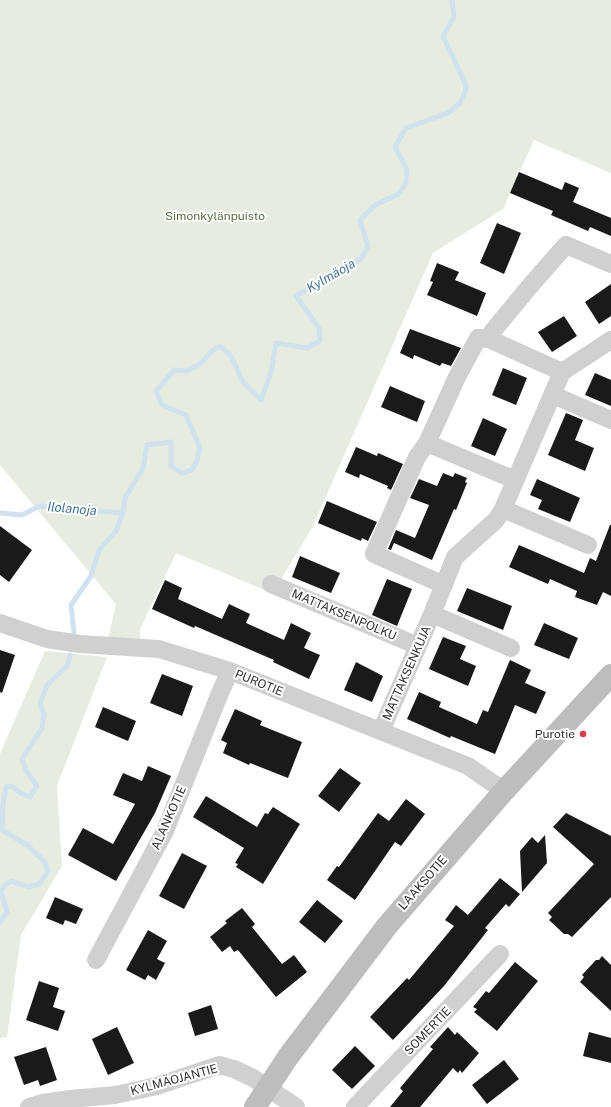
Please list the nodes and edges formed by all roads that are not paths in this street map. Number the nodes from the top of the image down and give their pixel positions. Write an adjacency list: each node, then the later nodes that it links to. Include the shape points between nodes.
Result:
1 (611, 264): 2 (street, via 566,245 492,332)
2 (489, 339): 4 (street); 7 (street, via 478,338)
3 (611, 340): 4 (street)
4 (562, 372): 5 (street, MATTAKSENKUJA)
5 (553, 395): 6 (street); 8 (street, MATTAKSENKUJA)
6 (611, 420)
7 (427, 443): 8 (street); 12 (street, via 417,457 374,554)
8 (515, 480): 9 (street, MATTAKSENKUJA)
9 (503, 509): 10 (street); 12 (street, MATTAKSENKUJA, via 496,520 455,558)
10 (588, 544)
11 (271, 584): 15 (street, MATTAKSENPOLKU)
12 (444, 585): 13 (street, MATTAKSENKUJA)
13 (432, 614): 15 (street, MATTAKSENKUJA); 16 (street, MATTAKSENKUJA)
14 (0, 623): 17 (street, PUROTIE, via 46,639 80,644 159,648)
15 (418, 646): 19 (street, MATTAKSENKUJA)
16 (511, 648)
17 (230, 671): 19 (street, PUROTIE); 22 (street, ALANKOTIE, via 165,831)
18 (611, 675): 20 (main road, LAAKSOTIE)
19 (381, 731): 20 (street, PUROTIE, via 468,766)
20 (504, 790): 23 (main road, LAAKSOTIE, via 387,926 288,1057)
21 (500, 954): 27 (street, SOMERTIE)
22 (96, 960)
23 (268, 1088): 24 (street, KYLMÄOJANTIE, via 244,1073 219,1065 157,1086 115,1095 42,1103); 25 (main road, LAAKSOTIE); 26 (street, KYLMÄOJANTIE)
24 (29, 1107)
25 (255, 1107)
26 (296, 1107)
27 (355, 1107)

